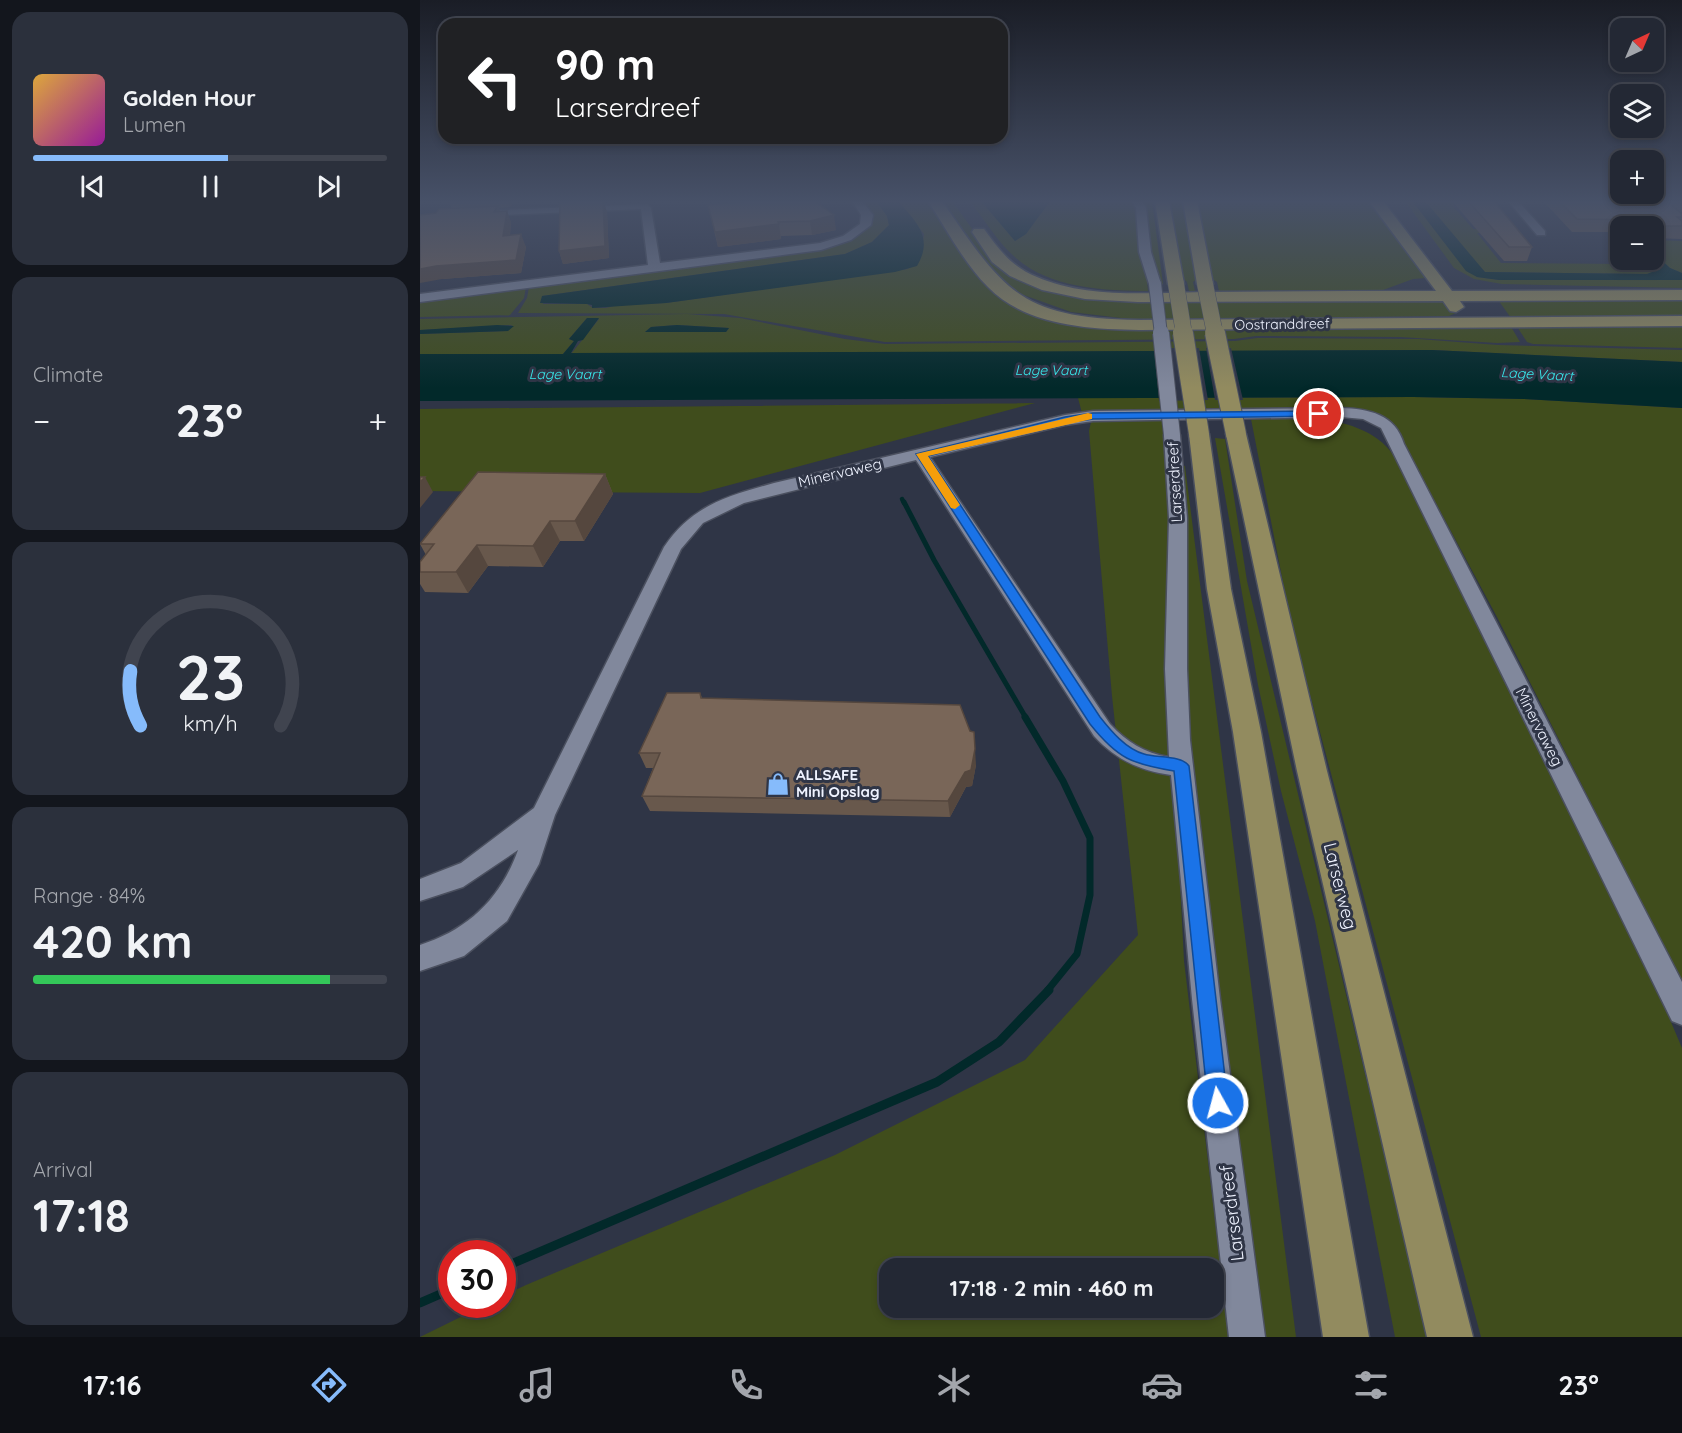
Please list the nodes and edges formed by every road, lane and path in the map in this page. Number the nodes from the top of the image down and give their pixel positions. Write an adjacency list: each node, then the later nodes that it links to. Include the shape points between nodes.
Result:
1 (654, 263): 10 (street)
2 (684, 263): 10 (street)
3 (979, 263): 15 (main road, Oostranddreef, via 994,285 1025,304 1074,319 1140,325)
4 (1004, 263): 11 (main road, Oostranddreef, via 1045,284 1079,292 1138,297 1415,295)
5 (1149, 263): 17 (street, Larserdreef, bridge, via 1155,284 1177,487 1176,669)
6 (1173, 263): 23 (main road, Larserdreef, bridge, via 1219,589 1247,732)
7 (1201, 263): 24 (main road, Larserweg, bridge, via 1315,783)
8 (1429, 263): 11 (main road)
9 (1433, 263): 11 (main road)
10 (654, 267): 13 (street)
11 (1449, 288): 12 (main road, Oostranddreef, via 1492,294); 15 (main road)
12 (1682, 295)
13 (420, 298)
14 (1682, 321): 15 (main road, Oostranddreef)
15 (1474, 323)
16 (921, 454): 17 (street, via 1110,740 1138,759); 18 (street, Minervaweg, via 738,499 697,519 673,547); 21 (street, Minervaweg, via 1093,416 1319,414 1360,425 1396,444)
17 (1181, 766): 22 (street, Larserdreef)
18 (543, 815): 19 (street, Minervaweg, via 489,860 438,887); 20 (street, Minervaweg, via 526,864 498,913 454,947)
19 (420, 890)
20 (420, 958)
21 (1682, 1011)
22 (1246, 1337)
23 (1346, 1337)
24 (1450, 1337)

